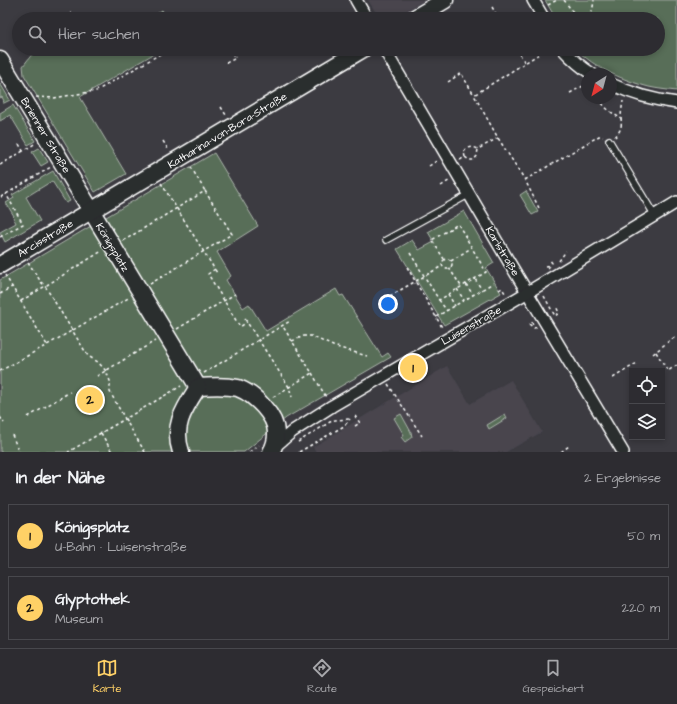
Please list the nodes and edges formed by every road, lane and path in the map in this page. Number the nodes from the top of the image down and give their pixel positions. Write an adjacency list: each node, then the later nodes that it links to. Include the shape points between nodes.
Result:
1 (356, 0): 7 (street)
2 (445, 0): 8 (main road)
3 (533, 0): 10 (street)
4 (564, 0): 11 (path)
5 (594, 0): 12 (path)
6 (492, 7): 9 (path)
7 (363, 12)
8 (425, 12)
9 (495, 12)
10 (540, 12)
11 (573, 12)
12 (592, 12)
13 (157, 56): 30 (path, via 96,91 54,98 37,96)
14 (235, 56): 22 (path, via 236,58)
15 (351, 56): 44 (main road, Katharina-von-Bora-Straße)
16 (388, 56): 49 (street, Karlstraße)
17 (521, 56): 21 (path)
18 (536, 56): 21 (path)
19 (569, 56): 23 (street)
20 (0, 60): 30 (main road, Brienner Straße)
21 (525, 63): 29 (path)
22 (226, 64)
23 (583, 68)
24 (448, 82): 29 (path, via 461,73)
25 (617, 87): 27 (street)
26 (581, 88): 28 (path)
27 (626, 91): 31 (street, via 647,98); 35 (path)
28 (570, 94)
29 (474, 95): 37 (path)
30 (26, 102): 36 (main road, Brienner Straße)
31 (677, 103)
32 (602, 104): 35 (path)
33 (221, 107): 34 (path)
34 (224, 112)
35 (621, 119): 38 (path, via 622,127)
36 (47, 137): 43 (path); 46 (main road, Brienner Straße)
37 (498, 138): 42 (path); 52 (path)
38 (609, 140): 52 (path, via 599,136); 63 (lane)
39 (164, 141): 41 (path)
40 (19, 144): 43 (path)
41 (168, 148)
42 (478, 149): 45 (path, via 467,148 464,152); 45 (path, via 474,160)
43 (23, 151): 48 (path)
44 (184, 155): 51 (main road, Katharina-von-Bora-Straße); 55 (path)
45 (465, 157): 49 (path)
46 (61, 160): 56 (path); 62 (main road, Brienner Straße)
47 (437, 161): 50 (path)
48 (0, 165)
49 (452, 165): 57 (street, Karlstraße)
50 (429, 166)
51 (155, 172): 60 (path); 62 (main road, Katharina-von-Bora-Straße)
52 (525, 180): 61 (path)
53 (449, 181): 54 (path)
54 (441, 186)
55 (205, 191): 60 (path); 70 (path, via 232,234)
56 (6, 194): 58 (path); 64 (path, via 23,224)
57 (470, 194): 65 (lane); 96 (street, Karlstraße)
58 (1, 197)
59 (677, 202): 63 (street, Luisenstraße)
60 (177, 208): 66 (path); 70 (path)
61 (539, 208)
62 (91, 211): 68 (main road, Arcisstraße); 138 (main road, Königsplatz)
63 (655, 216): 96 (street, Luisenstraße)
64 (0, 237)
65 (386, 240)
66 (122, 242)
67 (471, 248): 72 (path, via 458,224 432,240); 74 (path); 85 (path, via 486,272)
68 (22, 251): 80 (main road, Arcisstraße); 89 (path)
69 (102, 251): 89 (path)
70 (204, 251): 82 (path); 90 (path)
71 (410, 253): 84 (path)
72 (444, 259): 74 (path); 76 (path)
73 (550, 260): 75 (path)
74 (451, 261): 79 (path)
75 (550, 265): 77 (path); 81 (path)
76 (442, 266): 79 (path); 84 (path)
77 (545, 266)
78 (407, 267): 86 (path)
79 (449, 268): 91 (path)
80 (2, 269): 92 (path)
81 (546, 269)
82 (215, 270): 83 (path); 105 (path, via 208,274)
83 (217, 273)
84 (424, 276): 86 (path); 106 (path)
85 (475, 279): 87 (path); 94 (path)
86 (415, 281): 102 (path); 112 (path)
87 (466, 284): 91 (path); 101 (path)
88 (492, 284): 94 (path)
89 (45, 286): 108 (path); 120 (path)
90 (149, 286)
91 (461, 286): 93 (path)
92 (12, 287): 98 (path); 108 (path)
93 (458, 289): 100 (path); 107 (path)
94 (482, 290): 101 (path)
95 (499, 290): 97 (path, via 502,288)
96 (528, 292): 136 (street, Luisenstraße); 164 (street, Karlstraße)
97 (505, 293)
98 (0, 294)
99 (235, 294): 105 (path)
100 (448, 294): 106 (path); 109 (path)
101 (473, 295): 107 (path)
102 (390, 296)
103 (544, 296): 110 (path, via 555,316 559,313)
104 (130, 297): 120 (path)
105 (224, 300): 115 (path, via 240,326); 121 (path)
106 (439, 300): 111 (path)
107 (464, 300): 109 (path)
108 (21, 301): 126 (path)
109 (455, 306): 111 (path)
110 (555, 307)
111 (446, 311): 112 (path)
112 (436, 317): 119 (path)
113 (245, 319): 115 (path)
114 (290, 321): 117 (path)
115 (247, 322): 123 (path)
116 (532, 322): 118 (path)
117 (282, 325): 123 (path); 125 (path)
118 (533, 326)
119 (443, 329)
120 (73, 330): 126 (path); 133 (path, via 88,356)
121 (176, 330)
122 (677, 336): 127 (path)
123 (259, 340): 138 (path); 140 (path)
124 (155, 341): 133 (path)
125 (292, 341): 129 (path, via 311,336 333,346); 134 (path)
126 (48, 345): 132 (path)
127 (656, 352): 128 (path); 131 (path, via 668,371)
128 (653, 354)
129 (367, 356)
130 (637, 363): 137 (path)
131 (677, 365)
132 (0, 371)
133 (106, 371): 135 (path); 148 (path, via 110,381 110,392)
134 (312, 373): 140 (path); 144 (path)
135 (97, 376)
136 (384, 376): 144 (street, Luisenstraße); 153 (path)
137 (612, 378)
138 (201, 380): 156 (main road, via 237,388 257,400 269,414 276,429); 161 (main road, via 178,423 177,435)
139 (180, 386): 148 (path)
140 (289, 387): 142 (path); 143 (path)
141 (70, 392): 147 (path)
142 (292, 398)
143 (269, 400)
144 (332, 406): 156 (street, Luisenstraße, via 294,431)
145 (355, 416): 150 (path, via 360,423)
146 (0, 417): 149 (path)
147 (28, 417)
148 (126, 419): 151 (path); 160 (path)
149 (4, 423)
150 (355, 426)
151 (101, 433): 158 (path); 159 (path)
152 (12, 435): 157 (path)
153 (422, 436)
154 (294, 444): 162 (path, via 330,422 350,420)
155 (569, 446): 163 (path)
156 (270, 451)
157 (19, 452)
158 (68, 452)
159 (112, 452)
160 (145, 452)
161 (181, 452)
162 (299, 452)
163 (561, 452)
164 (623, 452)

